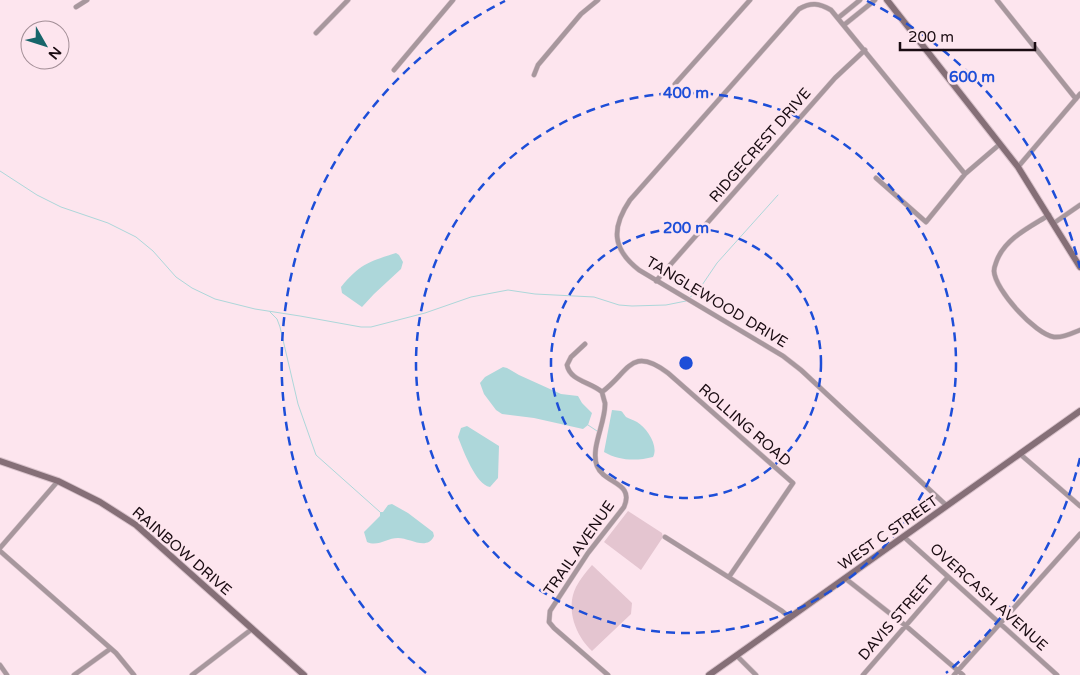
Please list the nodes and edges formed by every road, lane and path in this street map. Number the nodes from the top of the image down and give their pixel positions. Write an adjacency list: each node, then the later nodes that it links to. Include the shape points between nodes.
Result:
1 (87, 0): 10 (street)
2 (348, 0): 13 (street)
3 (453, 0): 15 (street)
4 (598, 0): 16 (street, via 580,14 538,65)
5 (750, 0): 17 (street)
6 (860, 0): 11 (street)
7 (874, 0): 12 (street)
8 (887, 0): 20 (main road)
9 (997, 0): 19 (street)
10 (76, 7)
11 (838, 18): 12 (street, TANGLEWOOD DRIVE); 28 (street, TANGLEWOOD DRIVE, via 822,5 806,4 799,9 622,211 617,242 622,253 629,263)
12 (844, 25): 14 (street, TANGLEWOOD DRIVE)
13 (316, 33)
14 (865, 50): 22 (street, TANGLEWOOD DRIVE); 28 (street, RIDGECREST DRIVE, via 835,78)
15 (394, 70)
16 (534, 75)
17 (676, 84)
18 (1080, 94): 19 (street)
19 (1076, 99): 21 (street)
20 (1000, 144): 21 (main road); 22 (street)
21 (1018, 167): 25 (main road)
22 (966, 174): 23 (street, via 926,222)
23 (876, 178)
24 (1080, 204): 26 (street)
25 (1049, 216): 26 (main road); 29 (street, via 1005,245 994,271 1012,302 1043,333 1061,337)
26 (1054, 223): 27 (main road)
27 (1080, 266)
28 (656, 281): 36 (street, TANGLEWOOD DRIVE, via 783,356)
29 (1080, 330)
30 (585, 344): 31 (street, via 571,357 567,365 569,372)
31 (602, 392): 42 (street, ROLLING ROAD, via 629,365 636,361 650,361 668,373 793,483); 58 (street, TRAIL AVENUE, via 605,404 596,464 622,488 627,500 550,611 549,622)
32 (1080, 412): 33 (main road, WEST C STREET)
33 (1020, 454): 36 (main road, WEST C STREET); 37 (street)
34 (0, 461): 35 (main road, RAINBOW DRIVE)
35 (58, 481): 41 (street); 48 (main road, RAINBOW DRIVE, via 136,525)
36 (947, 506): 40 (main road, WEST C STREET)
37 (1080, 506)
38 (1080, 534): 46 (street)
39 (665, 537): 42 (street)
40 (904, 538): 43 (street, OVERCASH AVENUE); 44 (main road, WEST C STREET)
41 (0, 549): 49 (street)
42 (729, 577): 45 (street)
43 (948, 578): 46 (street, OVERCASH AVENUE); 47 (street, DAVIS STREET)
44 (846, 579): 45 (main road, WEST C STREET); 47 (street)
45 (790, 618): 50 (main road, WEST C STREET)
46 (1000, 624): 52 (street); 63 (street, OVERCASH AVENUE)
47 (906, 626): 52 (street); 61 (street, DAVIS STREET)
48 (252, 629): 56 (street); 57 (main road, RAINBOW DRIVE)
49 (110, 649): 54 (street); 55 (street)
50 (737, 656): 59 (main road, WEST C STREET); 60 (street)
51 (0, 665): 53 (street)
52 (956, 673): 62 (street)
53 (7, 675)
54 (74, 675)
55 (134, 675)
56 (192, 675)
57 (304, 675)
58 (608, 675)
59 (709, 675)
60 (756, 675)
61 (863, 675)
62 (963, 675)
63 (1057, 675)

